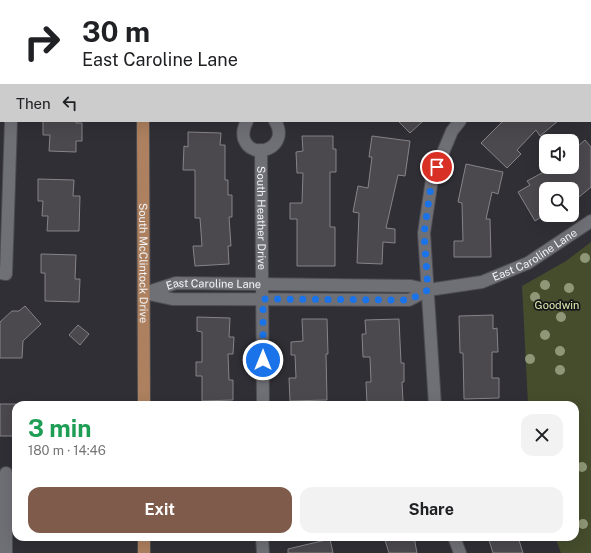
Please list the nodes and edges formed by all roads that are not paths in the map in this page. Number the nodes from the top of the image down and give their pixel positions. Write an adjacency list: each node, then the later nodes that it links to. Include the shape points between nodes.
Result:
1 (11, 122): 8 (street)
2 (143, 122): 11 (main road, South McClintock Drive)
3 (247, 122): 6 (street, South Heather Drive, via 243,131 246,142 255,150)
4 (275, 122): 6 (street, South Heather Drive, via 279,137 272,147)
5 (459, 122): 10 (street, via 452,131 432,179 424,233)
6 (261, 150): 9 (street, South Heather Drive)
7 (591, 221): 10 (street, East Caroline Lane, via 528,263 482,282)
8 (3, 274)
9 (262, 284): 10 (street, East Caroline Lane, via 411,286); 11 (street, East Caroline Lane, via 176,283); 12 (street, South Heather Drive)
10 (428, 290): 12 (street, East Caroline Lane, via 409,300); 15 (street)
11 (144, 293): 12 (street, East Caroline Lane, via 172,299); 13 (main road, South McClintock Drive)
12 (263, 299): 14 (street, South Heather Drive)
13 (144, 401)
14 (263, 401)
15 (435, 401)
16 (7, 473): 20 (street)
17 (144, 541): 21 (main road)
18 (262, 541): 22 (street)
19 (456, 541): 23 (street)
20 (6, 553)
21 (144, 553)
22 (263, 553)
23 (460, 553)

